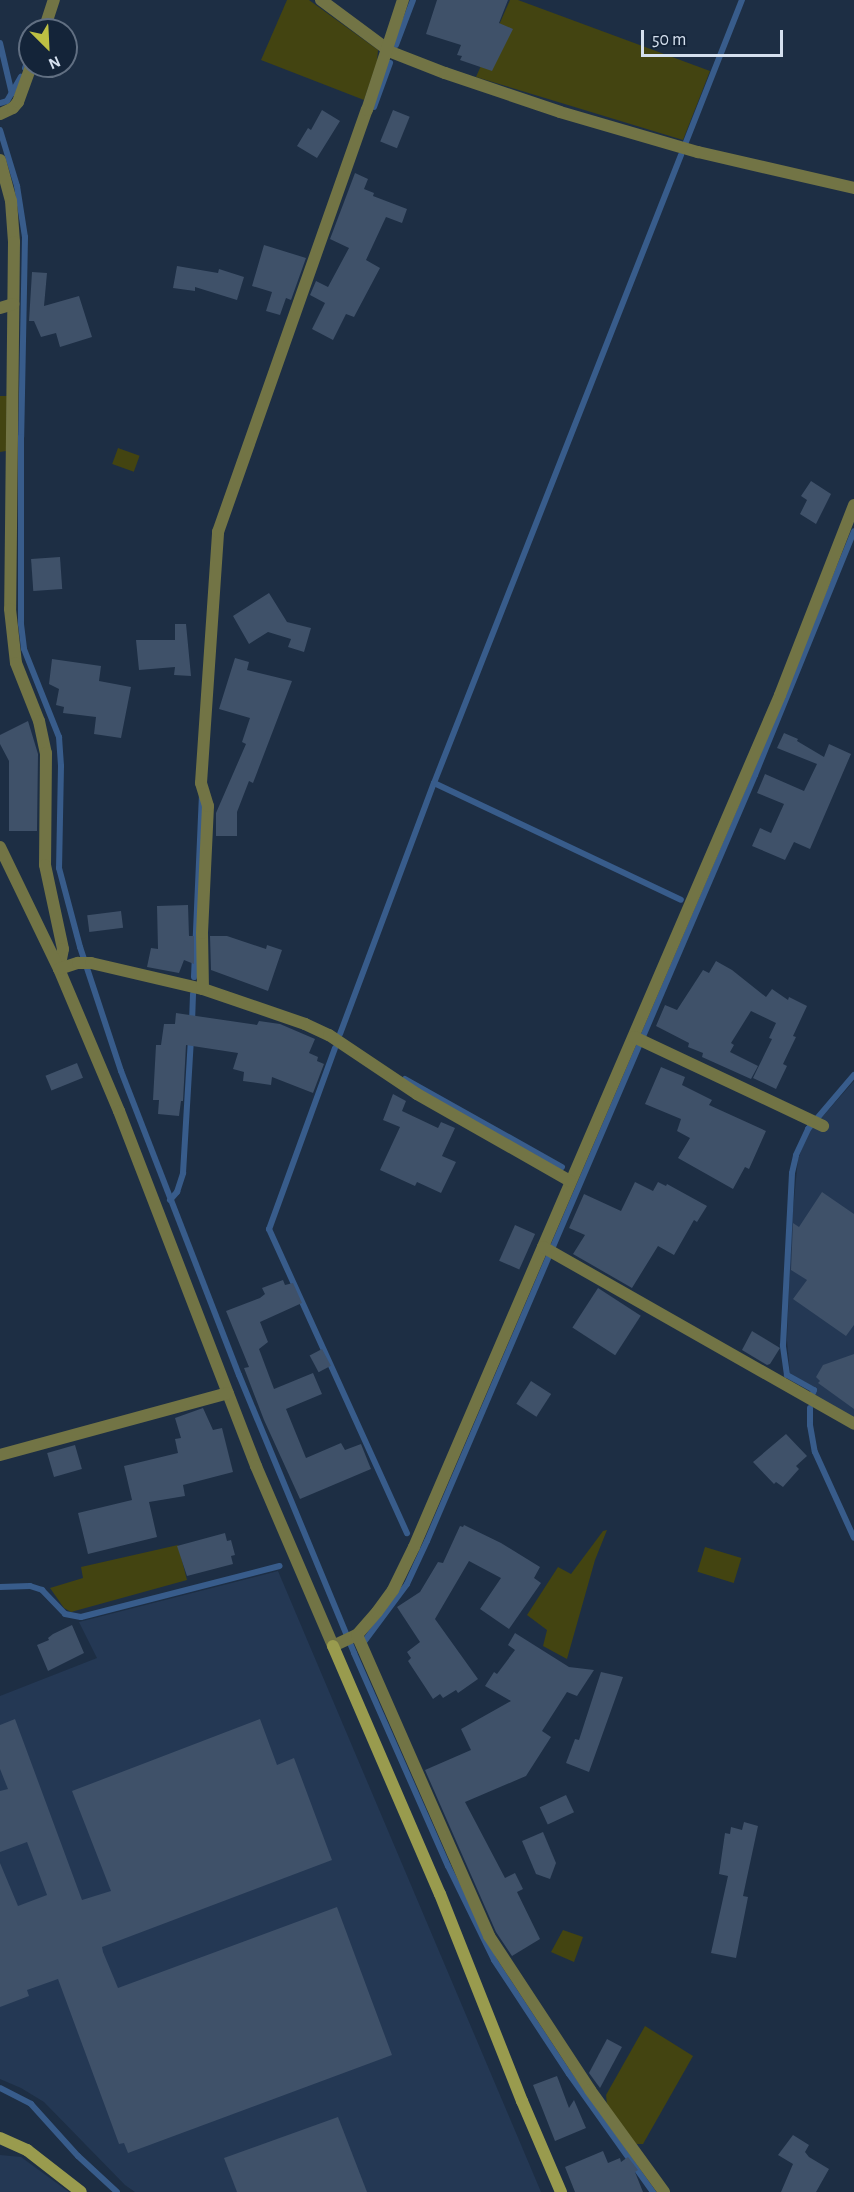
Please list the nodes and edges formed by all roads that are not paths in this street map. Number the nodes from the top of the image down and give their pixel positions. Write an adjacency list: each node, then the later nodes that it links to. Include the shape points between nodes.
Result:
1 (54, 0): 4 (street)
2 (321, 0): 5 (street)
3 (403, 0): 5 (street)
4 (48, 18)
5 (386, 48): 9 (street, via 402,58 560,112 699,152); 15 (street, via 218,532 203,791 208,806)
6 (27, 78): 7 (street, via 18,102)
7 (1, 114)
8 (0, 160): 10 (street, via 13,216)
9 (854, 188)
10 (13, 304): 11 (street); 14 (street, via 10,609 16,663 39,721 46,753 45,866 63,949)
11 (0, 308)
12 (854, 505): 16 (street)
13 (0, 847): 14 (street)
14 (59, 969): 15 (street, via 85,963); 20 (street)
15 (203, 989): 18 (street, via 329,1035 417,1094)
16 (640, 1040): 17 (street); 18 (street)
17 (817, 1123)
18 (570, 1181): 19 (street)
19 (550, 1251): 21 (street); 23 (street, via 393,1590)
20 (228, 1393): 22 (street); 23 (street)
21 (854, 1424)
22 (0, 1455)
23 (352, 1642): 26 (street, via 440,1894); 27 (street, via 489,1936 590,2090)
24 (0, 2138): 25 (street, via 27,2150)
25 (81, 2192)
26 (561, 2192)
27 (664, 2192)

